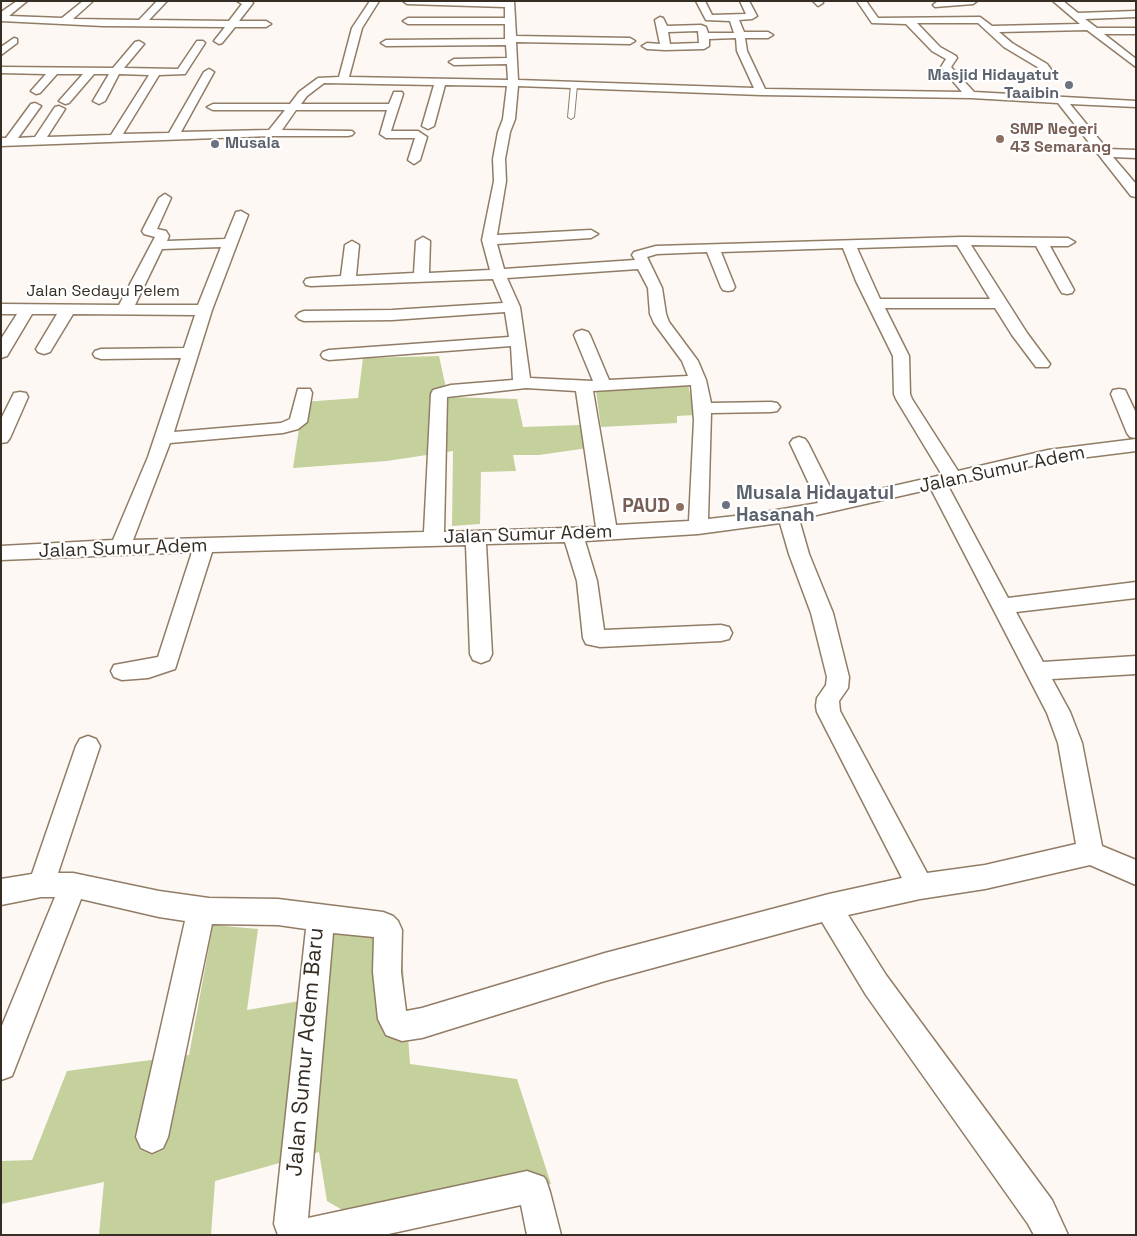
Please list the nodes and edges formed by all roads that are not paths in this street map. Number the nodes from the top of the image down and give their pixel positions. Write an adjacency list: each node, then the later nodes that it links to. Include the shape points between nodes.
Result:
1 (23, 1): 16 (street)
2 (89, 1): 19 (street)
3 (163, 1): 22 (street)
4 (241, 1): 25 (street, via 248,3)
5 (375, 1): 55 (street, via 357,28)
6 (407, 1): 12 (street)
7 (700, 1): 17 (street, via 709,18)
8 (744, 1): 17 (street, via 752,16)
9 (860, 1): 24 (street, via 874,21)
10 (973, 1): 18 (street, via 938,5)
11 (1057, 1): 15 (street)
12 (509, 2): 21 (street)
13 (187, 12): 23 (street)
14 (1136, 14): 15 (street)
15 (1077, 16): 28 (street)
16 (1, 18): 19 (street)
17 (734, 18): 30 (street)
18 (959, 20): 24 (street); 27 (street, via 980,20)
19 (64, 21): 22 (street)
20 (408, 21): 21 (street)
21 (509, 21): 36 (street)
22 (140, 22): 23 (street); 33 (street)
23 (178, 22): 25 (street)
24 (910, 22): 62 (street, via 936,49 952,58 946,67)
25 (233, 23): 26 (street); 35 (street)
26 (266, 24)
27 (989, 29): 28 (street); 54 (street, via 1043,66)
28 (1093, 29): 29 (street); 46 (street)
29 (1136, 31)
30 (740, 35): 31 (street); 32 (street); 61 (street, via 742,51)
31 (768, 35)
32 (704, 36): 42 (street, via 704,46); 42 (street, via 701,28 662,25)
33 (124, 37)
34 (14, 41): 43 (street)
35 (220, 41)
36 (510, 41): 37 (street, via 609,44); 39 (street, via 419,47); 44 (street)
37 (630, 41)
38 (200, 43): 52 (street, via 181,72)
39 (386, 43)
40 (139, 44): 50 (street)
41 (647, 46): 42 (street)
42 (665, 46)
43 (1, 52)
44 (511, 61): 45 (street); 58 (street)
45 (454, 62)
46 (1136, 64)
47 (1, 70): 48 (street)
48 (54, 71): 49 (street); 60 (street)
49 (91, 71): 50 (street); 76 (street, via 62,105)
50 (116, 71): 51 (street); 64 (street)
51 (156, 72): 52 (street); 75 (street)
52 (172, 72)
53 (210, 72): 74 (street)
54 (1050, 75)
55 (343, 79): 56 (street); 67 (street, via 322,80 303,94)
56 (402, 82): 57 (street); 69 (street)
57 (440, 82): 58 (street); 71 (street)
58 (513, 83): 59 (street); 86 (street)
59 (574, 85): 61 (street); 70 (lane)
60 (36, 91)
61 (761, 92): 62 (street)
62 (971, 95): 63 (street)
63 (1061, 100): 65 (street); 78 (street)
64 (99, 101)
65 (1136, 104)
66 (35, 106): 77 (street)
67 (294, 106): 68 (street); 69 (street); 72 (street)
68 (213, 107)
69 (393, 107): 80 (street, via 385,132 421,137)
70 (571, 117)
71 (428, 126)
72 (271, 133): 73 (street); 74 (street)
73 (348, 133)
74 (173, 137): 75 (street)
75 (115, 138): 76 (street)
76 (40, 140): 77 (street)
77 (6, 142)
78 (1104, 153): 79 (street); 81 (street)
79 (1136, 154)
80 (414, 160)
81 (1136, 193)
82 (165, 198): 91 (street, via 149,231 162,235)
83 (242, 215): 90 (street)
84 (591, 234): 86 (street)
85 (423, 240): 97 (street)
86 (489, 240): 96 (street)
87 (961, 241): 88 (street); 92 (street); 102 (street)
88 (1040, 241): 89 (street); 101 (street)
89 (1068, 242)
90 (230, 243): 91 (street); 109 (street)
91 (158, 245): 108 (street)
92 (849, 245): 94 (street); 103 (street, via 863,281)
93 (352, 246): 98 (street)
94 (712, 248): 95 (street, via 645,252 639,255); 100 (street)
95 (645, 264): 96 (street); 119 (street, via 655,288 662,323 690,361)
96 (498, 274): 97 (street); 104 (street)
97 (421, 278): 98 (street)
98 (348, 280): 99 (street)
99 (311, 282)
100 (728, 287)
101 (1067, 290)
102 (1000, 303): 103 (street); 118 (street)
103 (877, 304): 133 (street, via 901,356 902,394)
104 (512, 307): 110 (street, via 392,315); 112 (street)
105 (1, 309): 106 (street, Jalan Sedayu Pelem)
106 (27, 309): 107 (street, Jalan Sedayu Pelem); 115 (street)
107 (68, 309): 108 (street, Jalan Sedayu Pelem); 113 (street)
108 (125, 309): 109 (street, Jalan Sedayu Pelem)
109 (204, 310): 114 (street)
110 (304, 316)
111 (582, 335): 121 (street)
112 (518, 341): 117 (street); 120 (street)
113 (44, 350)
114 (190, 353): 116 (street); 130 (street)
115 (1, 354)
116 (100, 354)
117 (329, 355)
118 (1042, 364)
119 (698, 380): 121 (street); 127 (street)
120 (523, 384): 122 (street); 140 (street, via 451,390 439,394)
121 (603, 384): 122 (street)
122 (584, 386): 137 (street)
123 (304, 393): 130 (street, via 298,422 283,428)
124 (1119, 394): 128 (street)
125 (20, 397): 129 (street)
126 (772, 407): 127 (street)
127 (702, 408): 136 (street)
128 (1136, 433)
129 (1, 438)
130 (163, 438): 142 (street)
131 (799, 443): 134 (street)
132 (1136, 446): 133 (street, Jalan Sumur Adem, via 1048,456)
133 (945, 480): 134 (street, Jalan Sumur Adem); 145 (street)
134 (830, 506): 135 (street, Jalan Sumur Adem)
135 (788, 515): 136 (street, Jalan Sumur Adem); 156 (street, via 835,660 837,688 828,698 829,712)
136 (698, 527): 137 (street, Jalan Sumur Adem)
137 (607, 532): 138 (street, Jalan Sumur Adem)
138 (573, 535): 139 (street, Jalan Sumur Adem); 146 (street, via 587,580 594,638)
139 (476, 537): 140 (street, Jalan Sumur Adem); 147 (street)
140 (434, 538): 141 (street, Jalan Sumur Adem)
141 (204, 546): 142 (street, Jalan Sumur Adem); 149 (street, via 167,663 148,669)
142 (120, 547): 143 (street, Jalan Sumur Adem)
143 (1, 553)
144 (1136, 590): 145 (street)
145 (1003, 606): 150 (street)
146 (721, 633)
147 (481, 654)
148 (1136, 665): 150 (street)
149 (122, 671)
150 (1037, 671): 152 (street, via 1070,743)
151 (88, 746): 154 (street)
152 (1090, 853): 153 (street); 156 (street, via 986,877)
153 (1136, 874)
154 (41, 885): 155 (street, Jalan Sumur Adem Baru); 157 (street, Jalan Sumur Adem Baru)
155 (72, 885): 159 (street, Jalan Sumur Adem Baru); 161 (street)
156 (920, 886): 158 (street)
157 (1, 892)
158 (829, 907): 160 (street, via 402,1026 393,1019 387,972 388,930 383,925); 166 (street, via 876,985 1040,1212)
159 (201, 910): 160 (street, Jalan Sumur Adem Baru, via 278,912); 162 (street)
160 (321, 918): 163 (street, Jalan Sumur Adem Baru, via 291,1224)
161 (1, 1065)
162 (152, 1138)
163 (294, 1235)
164 (308, 1235): 165 (street, via 527,1187 534,1192)
165 (544, 1235)
166 (1051, 1235)

